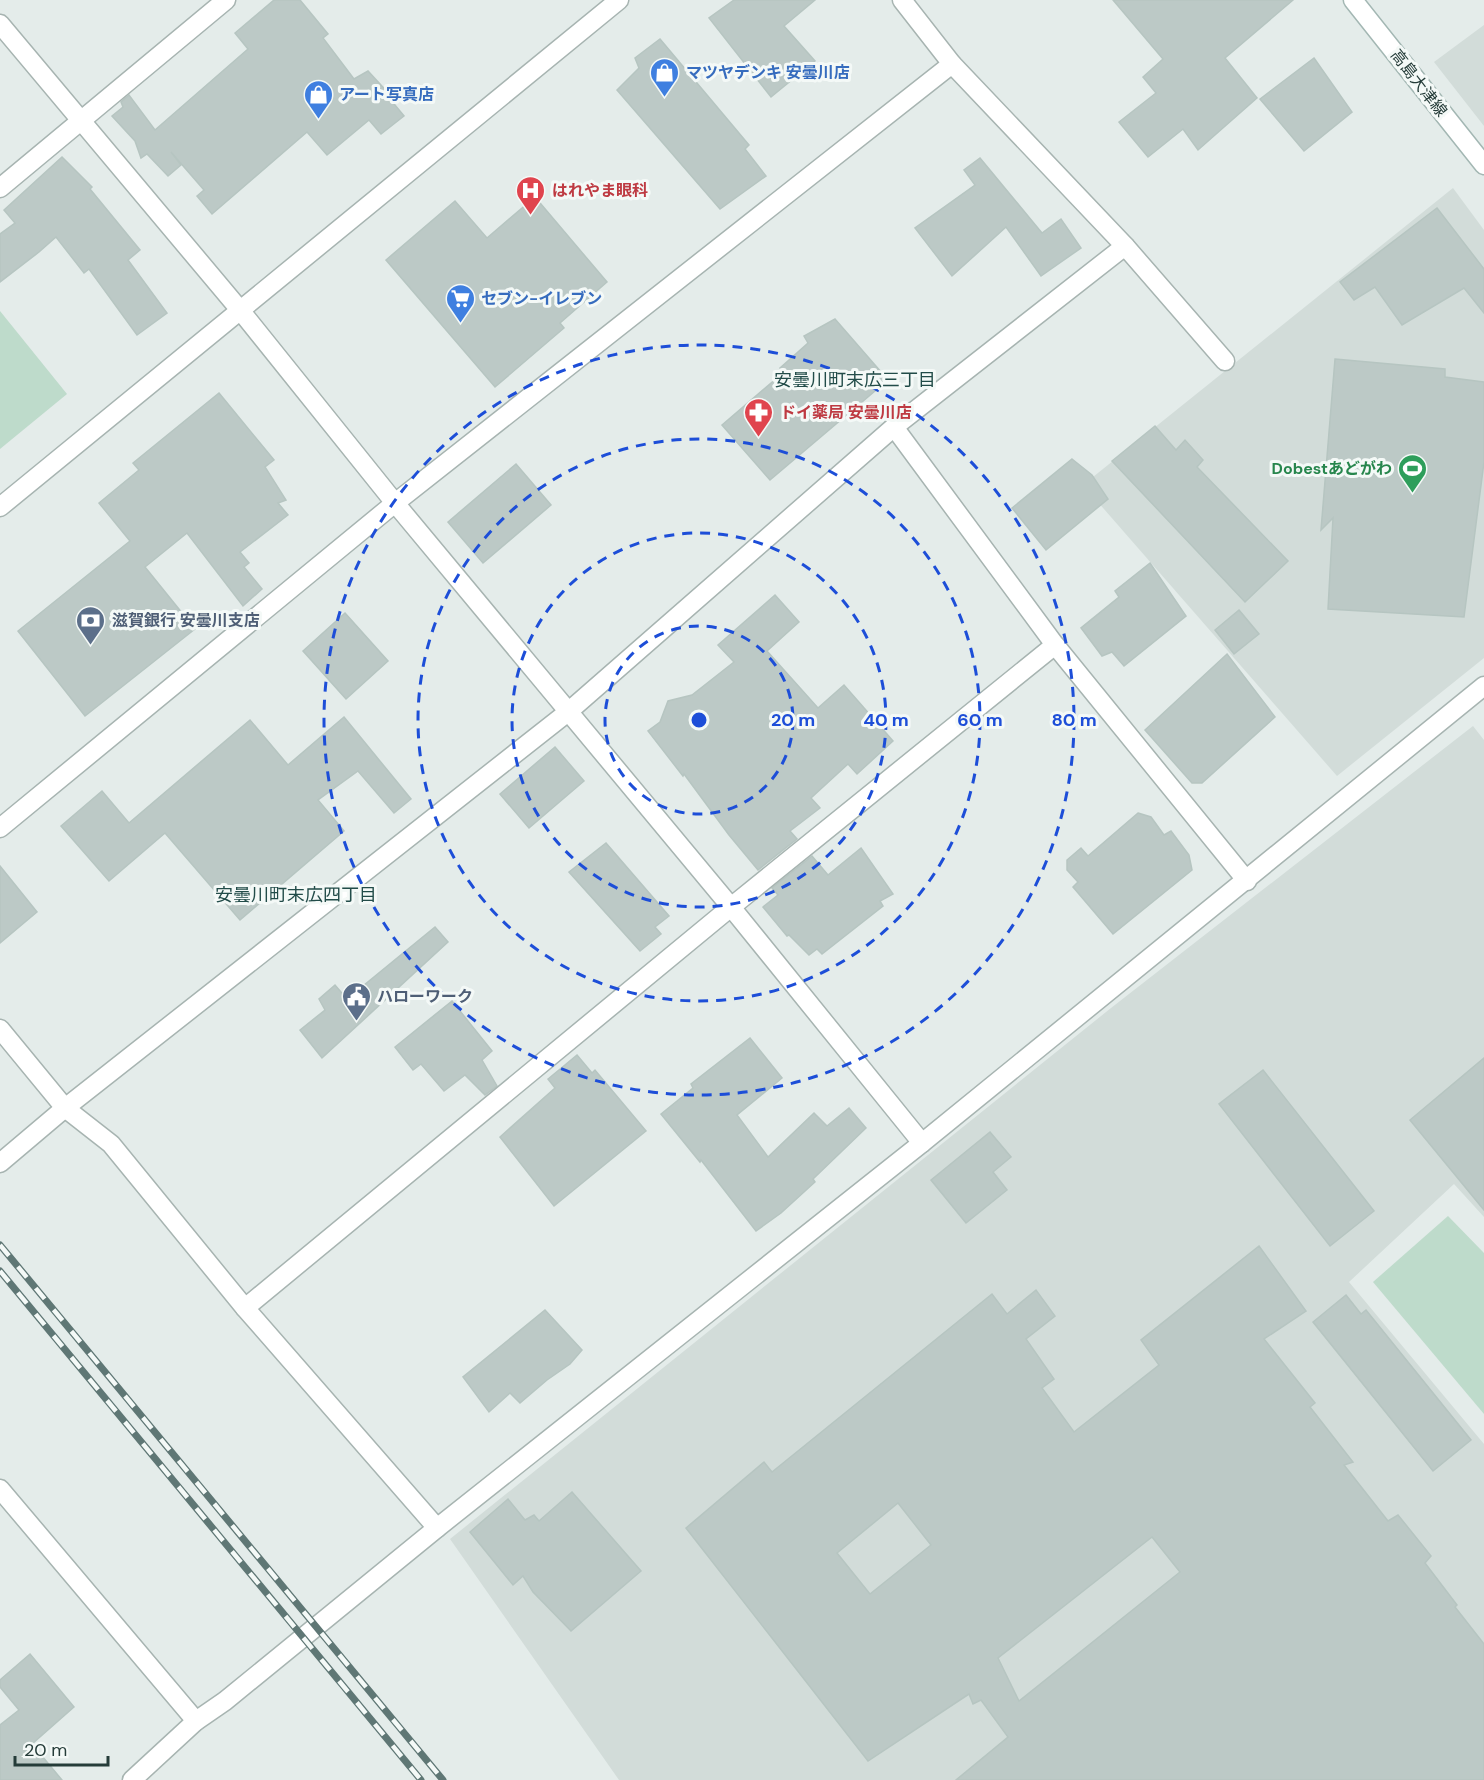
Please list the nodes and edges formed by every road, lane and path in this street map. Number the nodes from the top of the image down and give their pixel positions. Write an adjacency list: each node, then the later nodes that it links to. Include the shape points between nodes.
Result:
1 (226, 0): 7 (street)
2 (619, 0): 11 (street)
3 (902, 0): 6 (street)
4 (1353, 0): 8 (street, 高島大津線)
5 (0, 24): 7 (street)
6 (952, 64): 10 (street); 14 (street)
7 (81, 121): 9 (street); 11 (street)
8 (1484, 165)
9 (0, 188)
10 (1125, 246): 12 (street); 13 (street)
11 (240, 310): 14 (street); 15 (street)
12 (1225, 361)
13 (894, 427): 16 (street); 18 (street)
14 (395, 503): 18 (street); 19 (street)
15 (0, 507)
16 (1055, 645): 20 (street); 21 (street)
17 (1484, 687): 20 (street)
18 (568, 712): 21 (street); 23 (street)
19 (0, 828)
20 (1247, 881): 24 (street)
21 (730, 907): 24 (street); 26 (street)
22 (0, 1029): 23 (street)
23 (65, 1108): 25 (street); 26 (street, via 111,1144)
24 (922, 1143): 28 (street)
25 (0, 1163)
26 (245, 1308): 28 (street)
27 (3, 1499): 29 (street)
28 (437, 1528): 29 (street)
29 (196, 1721): 30 (street)
30 (132, 1780)

